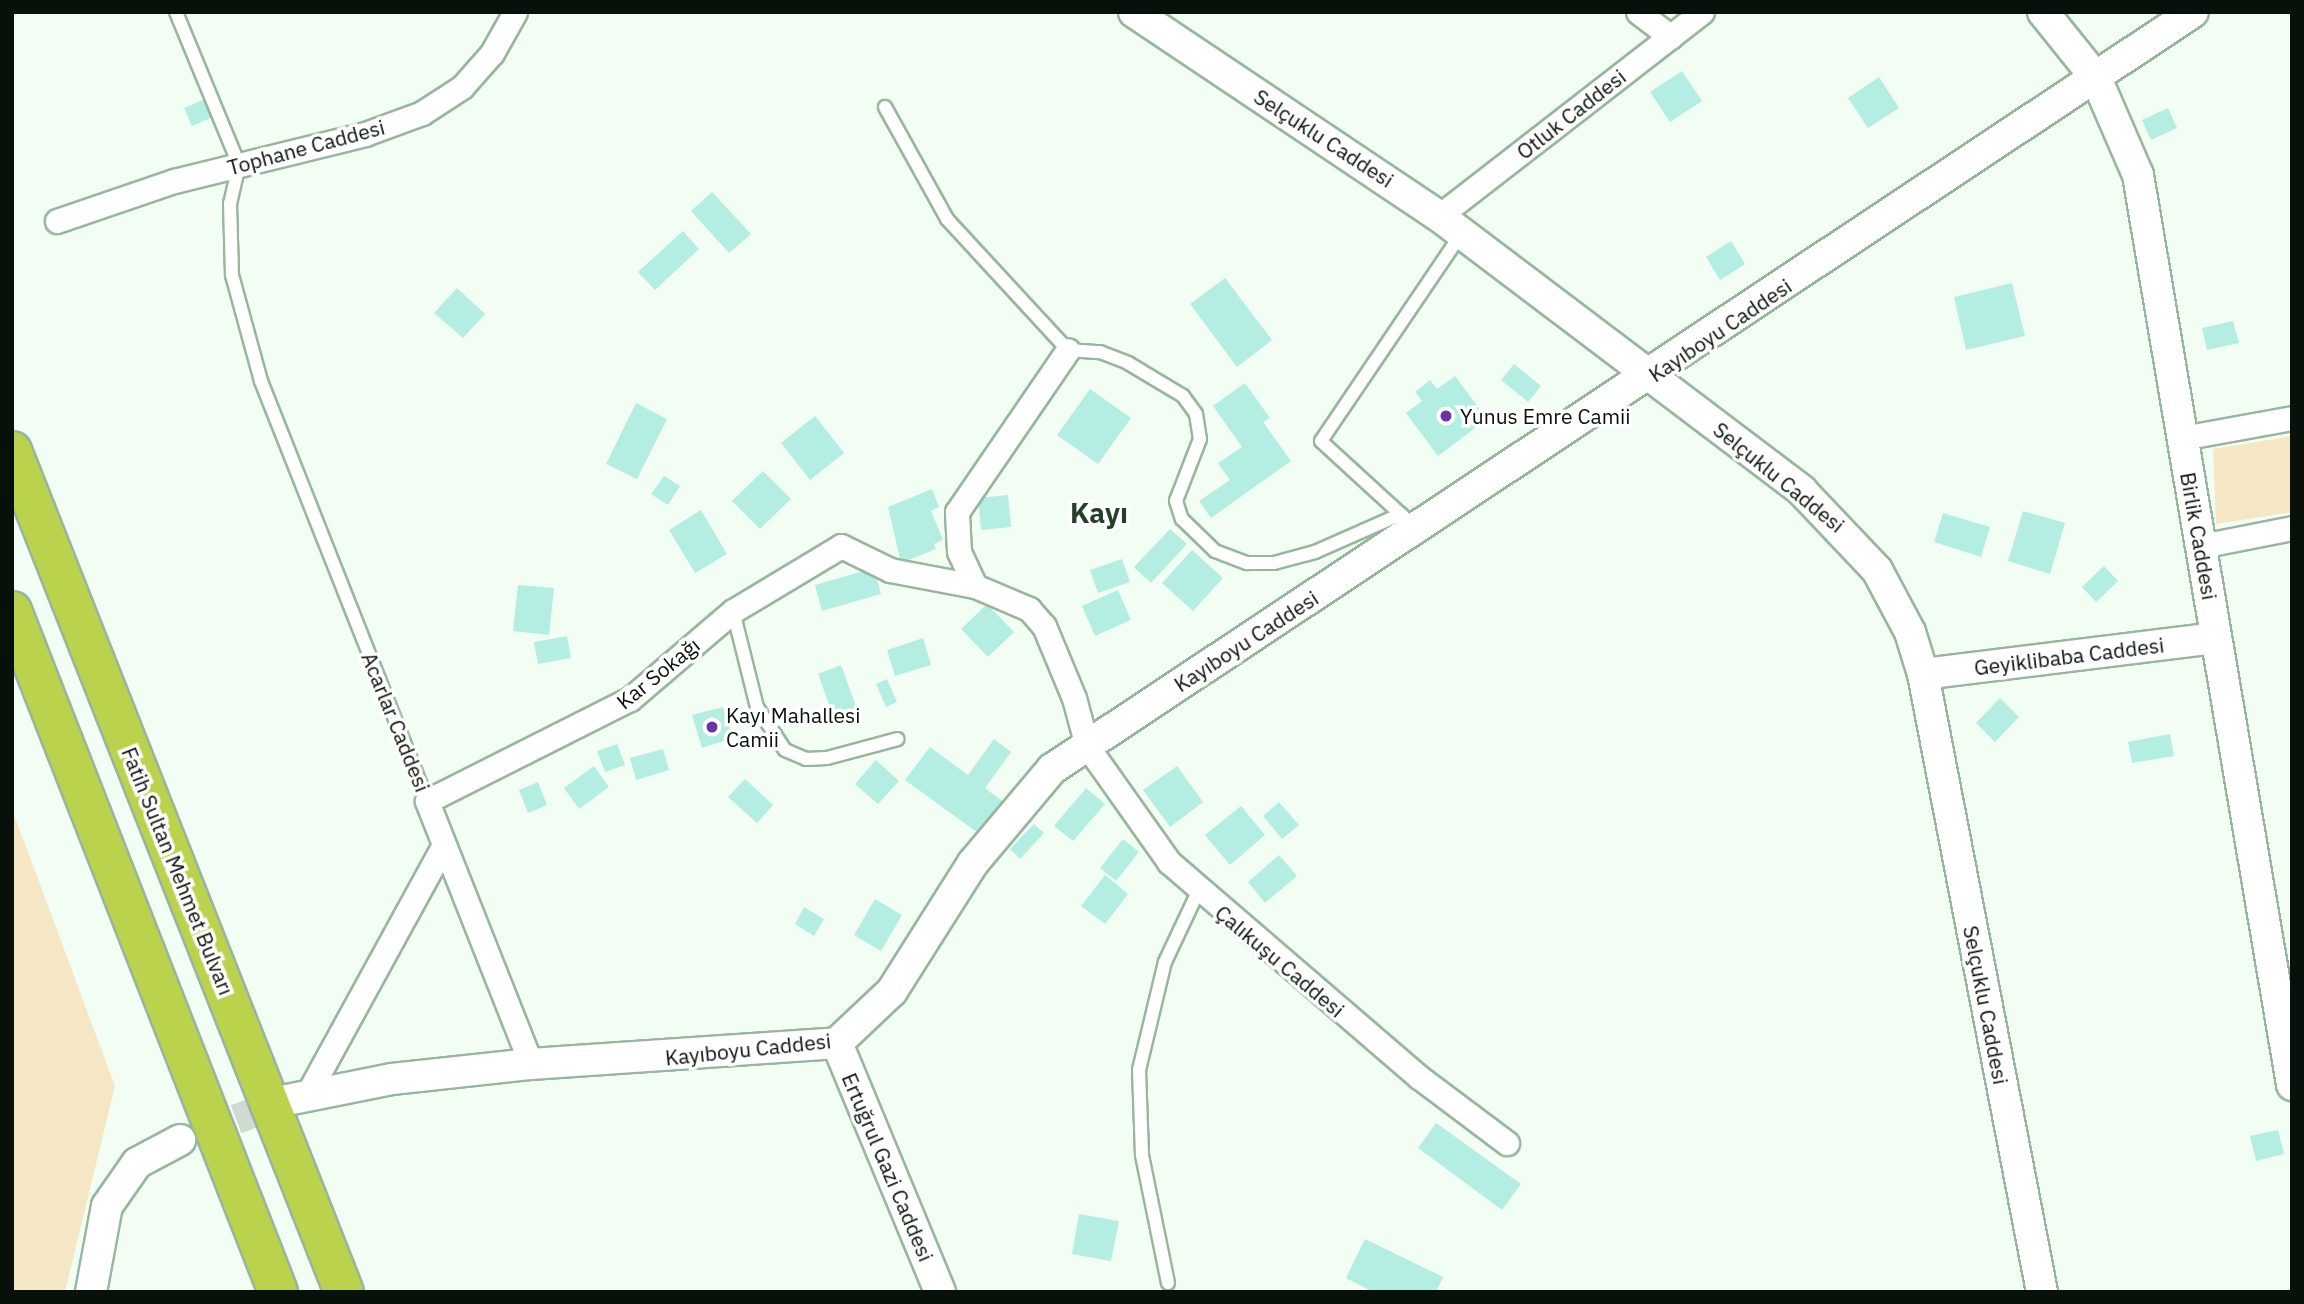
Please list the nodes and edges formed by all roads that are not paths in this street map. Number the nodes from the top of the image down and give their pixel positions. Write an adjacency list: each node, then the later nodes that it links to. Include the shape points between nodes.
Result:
1 (176, 12): 11 (lane)
2 (515, 12): 11 (street, Tophane Caddesi, via 492,53 462,87 422,113 365,134)
3 (1134, 12): 13 (street, Selçuklu Caddesi)
4 (1638, 12): 8 (street)
5 (1702, 12): 8 (street, Otluk Caddesi)
6 (2043, 12): 9 (street, Birlik Caddesi)
7 (2193, 12): 9 (street, Kayıboyu Caddesi)
8 (1671, 37): 13 (street, Otluk Caddesi)
9 (2096, 78): 15 (street, Kayıboyu Caddesi); 17 (street, Birlik Caddesi, via 2138,175)
10 (885, 107): 14 (lane, via 947,219)
11 (239, 165): 12 (street, Tophane Caddesi); 30 (lane, Acarlar Caddesi, via 230,202 232,275 261,381)
12 (57, 221)
13 (1451, 224): 15 (street, Selçuklu Caddesi); 19 (lane, via 1321,441)
14 (1068, 350): 19 (lane, via 1100,352 1128,363 1183,396 1196,414 1200,439 1176,501 1181,519 1216,551 1247,563 1274,563); 23 (street, via 957,512 959,551)
15 (1652, 376): 19 (street, Kayıboyu Caddesi); 27 (street, Selçuklu Caddesi, via 1802,491 1851,537 1894,596)
16 (2292, 418): 17 (street)
17 (2182, 438): 22 (street, Birlik Caddesi)
18 (12, 451): 42 (highway, Fatih Sultan Mehmet Bulvarı)
19 (1409, 522): 29 (street, Kayıboyu Caddesi)
20 (2292, 528): 22 (street)
21 (841, 546): 23 (street, Çalıkuşu Caddesi, via 913,577); 25 (street, Kar Sokağı)
22 (2201, 546): 26 (street, Birlik Caddesi)
23 (975, 586): 29 (street, Çalıkuşu Caddesi, via 1030,609 1044,626 1074,698)
24 (12, 611): 41 (highway)
25 (733, 611): 28 (lane, via 757,707 785,750 806,759 827,758); 30 (street, Kar Sokağı, via 630,699)
26 (2216, 638): 27 (street, Geyiklibaba Caddesi); 35 (street, Birlik Caddesi)
27 (1923, 674): 44 (street, Selçuklu Caddesi)
28 (898, 739)
29 (1087, 746): 32 (street, Çalıkuşu Caddesi, via 1141,827); 33 (street, Kayıboyu Caddesi, via 1052,769 1014,807 892,991)
30 (427, 802): 31 (street, Acarlar Caddesi)
31 (444, 845): 34 (street, Acarlar Caddesi); 36 (street)
32 (1198, 892): 38 (street, Çalıkuşu Caddesi, via 1419,1077); 39 (lane, via 1165,962 1139,1070 1142,1155)
33 (836, 1043): 34 (street, Kayıboyu Caddesi); 43 (street, Ertuğrul Gazi Caddesi)
34 (531, 1064): 36 (street, Kayıboyu Caddesi, via 392,1079)
35 (2292, 1085)
36 (297, 1098)
37 (180, 1140): 40 (street, via 137,1163 107,1206)
38 (1507, 1143)
39 (1168, 1283)
40 (91, 1292)
41 (278, 1292)
42 (344, 1292)
43 (940, 1292)
44 (2042, 1292)

